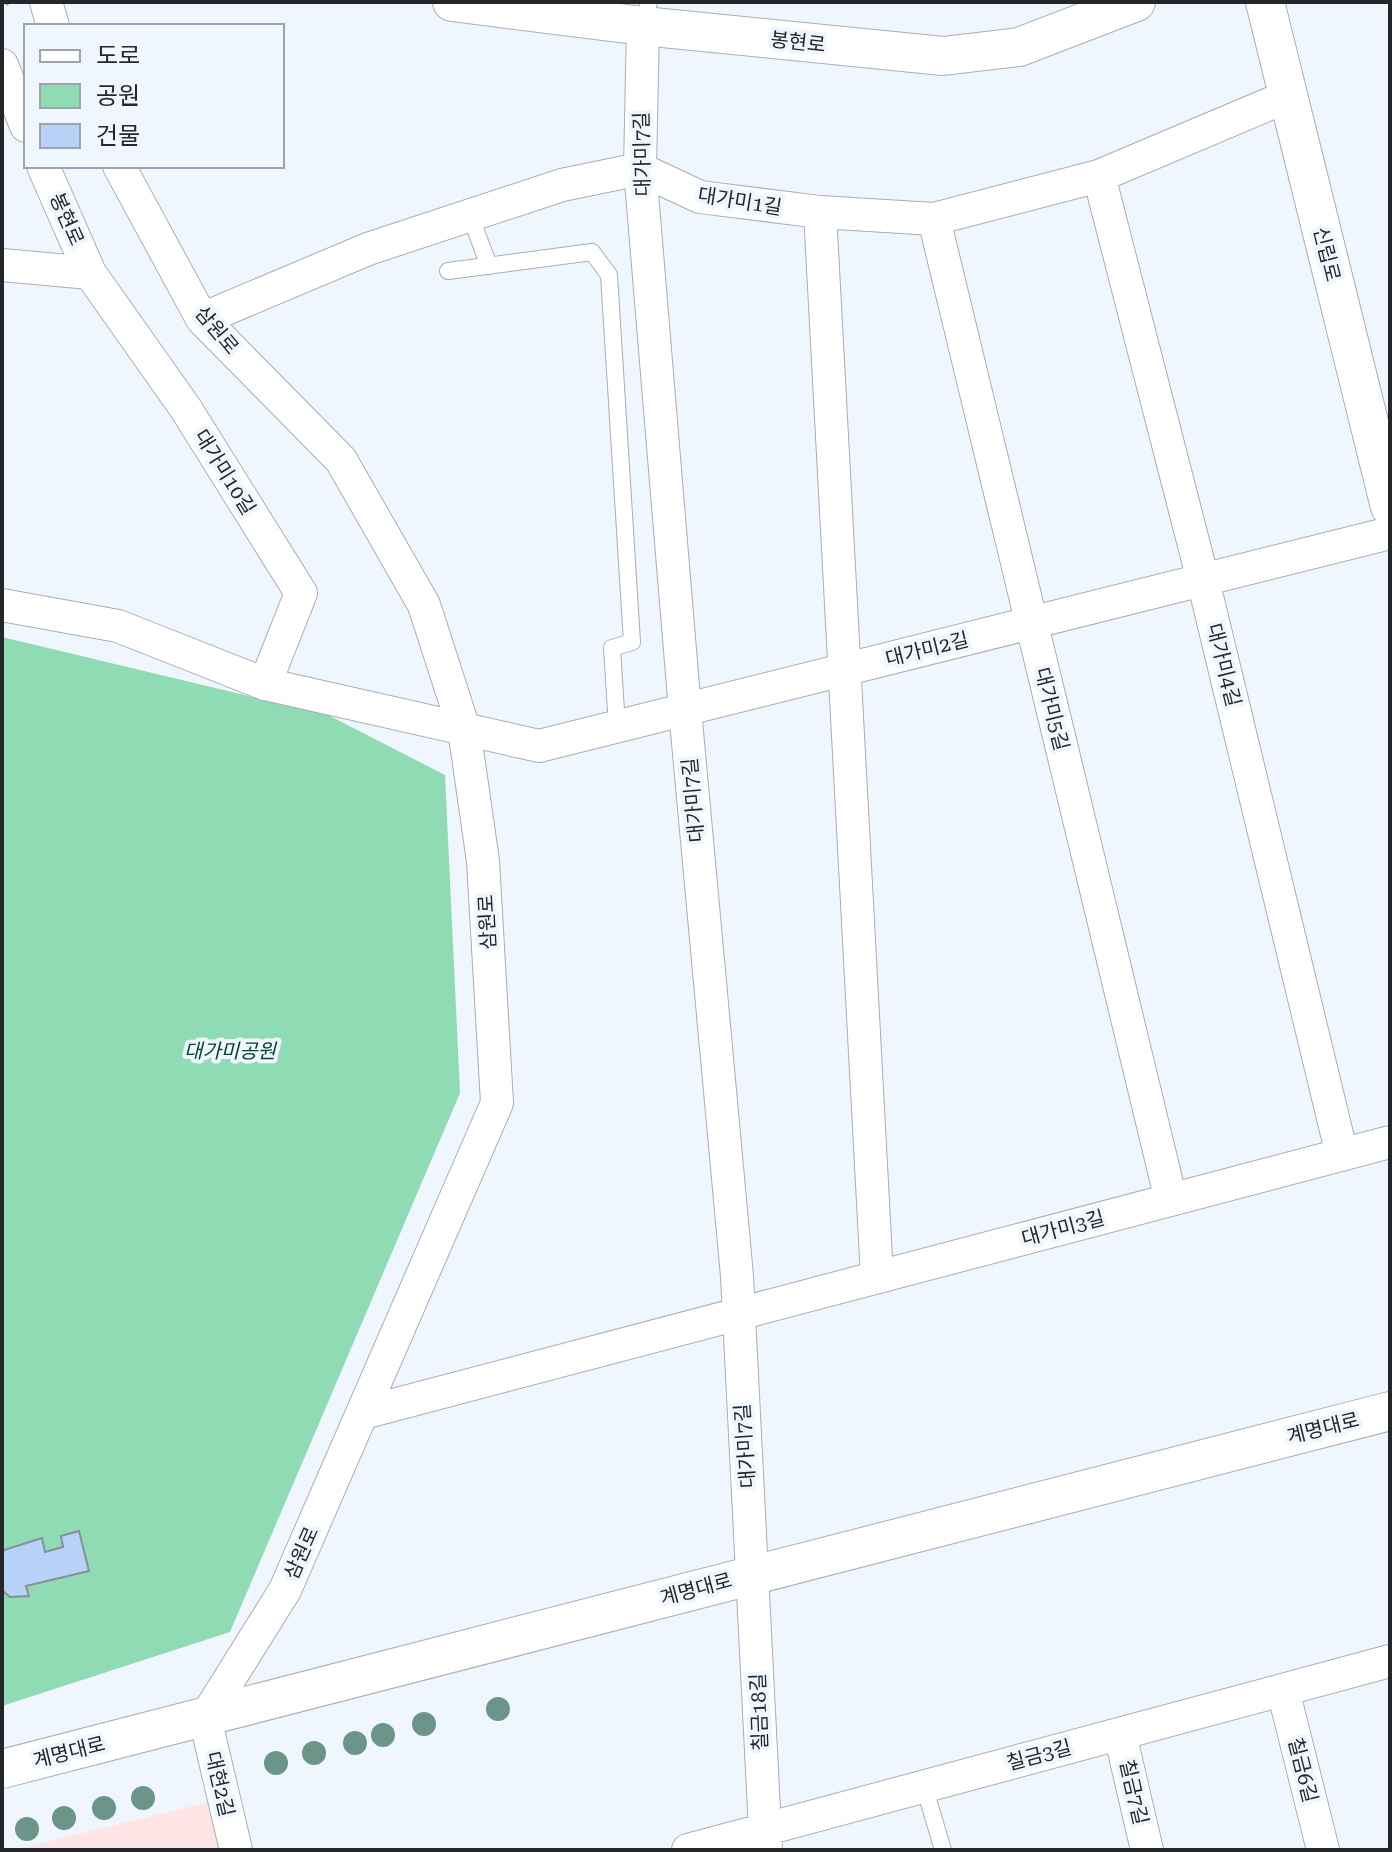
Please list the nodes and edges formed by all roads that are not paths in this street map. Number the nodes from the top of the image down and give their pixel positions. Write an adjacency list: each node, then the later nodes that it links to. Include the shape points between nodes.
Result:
1 (46, 2): 6 (street)
2 (452, 2): 5 (street, 봉현로)
3 (1136, 2): 5 (street, 봉현로, via 1019,47 943,56)
4 (1265, 2): 8 (street, 신립로)
5 (646, 14): 12 (street, 대가미7길)
6 (52, 24)
7 (2, 65): 9 (street)
8 (1288, 96): 13 (street, 대가미1길); 22 (street, 신립로)
9 (24, 121)
10 (44, 168): 20 (street, 봉현로)
11 (120, 168): 21 (street, 삼원로)
12 (640, 169): 14 (street, 대가미1길, via 700,197); 15 (street, via 562,185); 29 (street, 대가미7길)
13 (1099, 176): 16 (street, 대가미1길); 24 (street, 대가미4길)
14 (820, 212): 16 (street, 대가미1길); 27 (street)
15 (470, 215): 18 (lane); 21 (street, via 368,249)
16 (934, 219): 26 (street, 대가미5길)
17 (2, 265): 20 (street)
18 (489, 266): 19 (lane); 30 (lane, via 592,252 609,275 632,642 612,648)
19 (448, 271)
20 (90, 273): 28 (street, 대가미10길, via 186,409 301,593)
21 (202, 319): 31 (street, 삼원로, via 341,460 424,605)
22 (1390, 507)
23 (1390, 533): 24 (street, 대가미2길)
24 (1203, 580): 26 (street, 대가미2길); 33 (street, 대가미4길)
25 (2, 605): 28 (street, via 118,626)
26 (1031, 623): 27 (street, 대가미2길); 34 (street, 대가미5길)
27 (845, 670): 29 (street, 대가미2길); 35 (street)
28 (265, 684): 31 (street)
29 (685, 710): 30 (street, 대가미2길); 36 (street, 대가미7길)
30 (617, 727): 31 (street, 대가미2길, via 539,746)
31 (464, 729): 38 (street, 삼원로, via 483,861 497,1103)
32 (1390, 1142): 33 (street, 대가미3길)
33 (1342, 1155): 34 (street, 대가미3길)
34 (1171, 1200): 35 (street, 대가미3길)
35 (877, 1277): 36 (street, 대가미3길)
36 (737, 1315): 38 (street, 대가미3길); 39 (street, 대가미7길)
37 (1390, 1411): 39 (street, 계명대로)
38 (363, 1413): 42 (street, 삼원로, via 285,1590)
39 (753, 1574): 42 (street, 계명대로); 46 (street, 칠금18길)
40 (1390, 1661): 41 (street, 칠금3길)
41 (1283, 1690): 43 (street, 칠금3길); 51 (street, 칠금6길)
42 (205, 1718): 44 (street, 계명대로); 47 (street, 대현2길)
43 (1120, 1734): 45 (street, 칠금3길); 50 (street, 칠금7길)
44 (2, 1769)
45 (924, 1786): 46 (street, 칠금3길); 49 (lane)
46 (765, 1840): 48 (street, 칠금3길)
47 (236, 1850)
48 (688, 1850)
49 (943, 1850)
50 (1147, 1850)
51 (1323, 1850)

